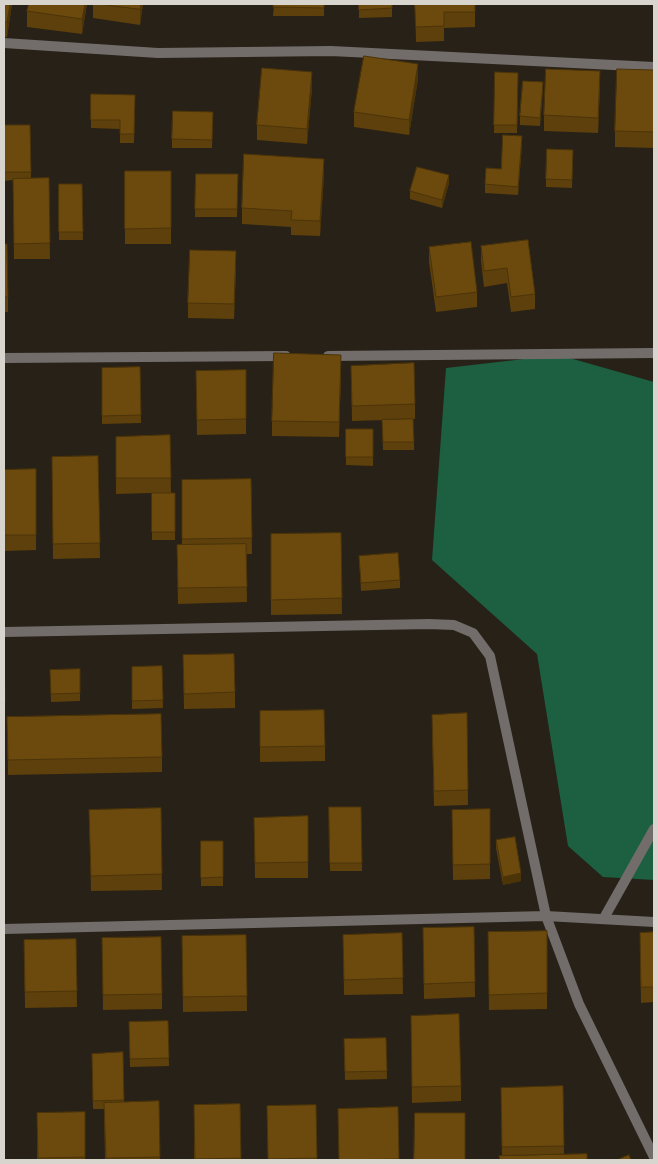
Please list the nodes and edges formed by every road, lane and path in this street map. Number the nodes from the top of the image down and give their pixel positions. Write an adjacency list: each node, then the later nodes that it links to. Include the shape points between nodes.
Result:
1 (4, 43): 2 (street, via 158,53 331,52)
2 (654, 67)
3 (654, 353): 5 (street)
4 (299, 356): 6 (street)
5 (319, 356)
6 (4, 358)
7 (4, 632): 9 (street, via 429,624 454,625 473,633 490,656)
8 (654, 829): 10 (street)
9 (546, 916): 10 (street); 12 (street); 13 (street, via 579,1004)
10 (604, 918): 11 (street)
11 (654, 922)
12 (4, 928)
13 (654, 1157)

